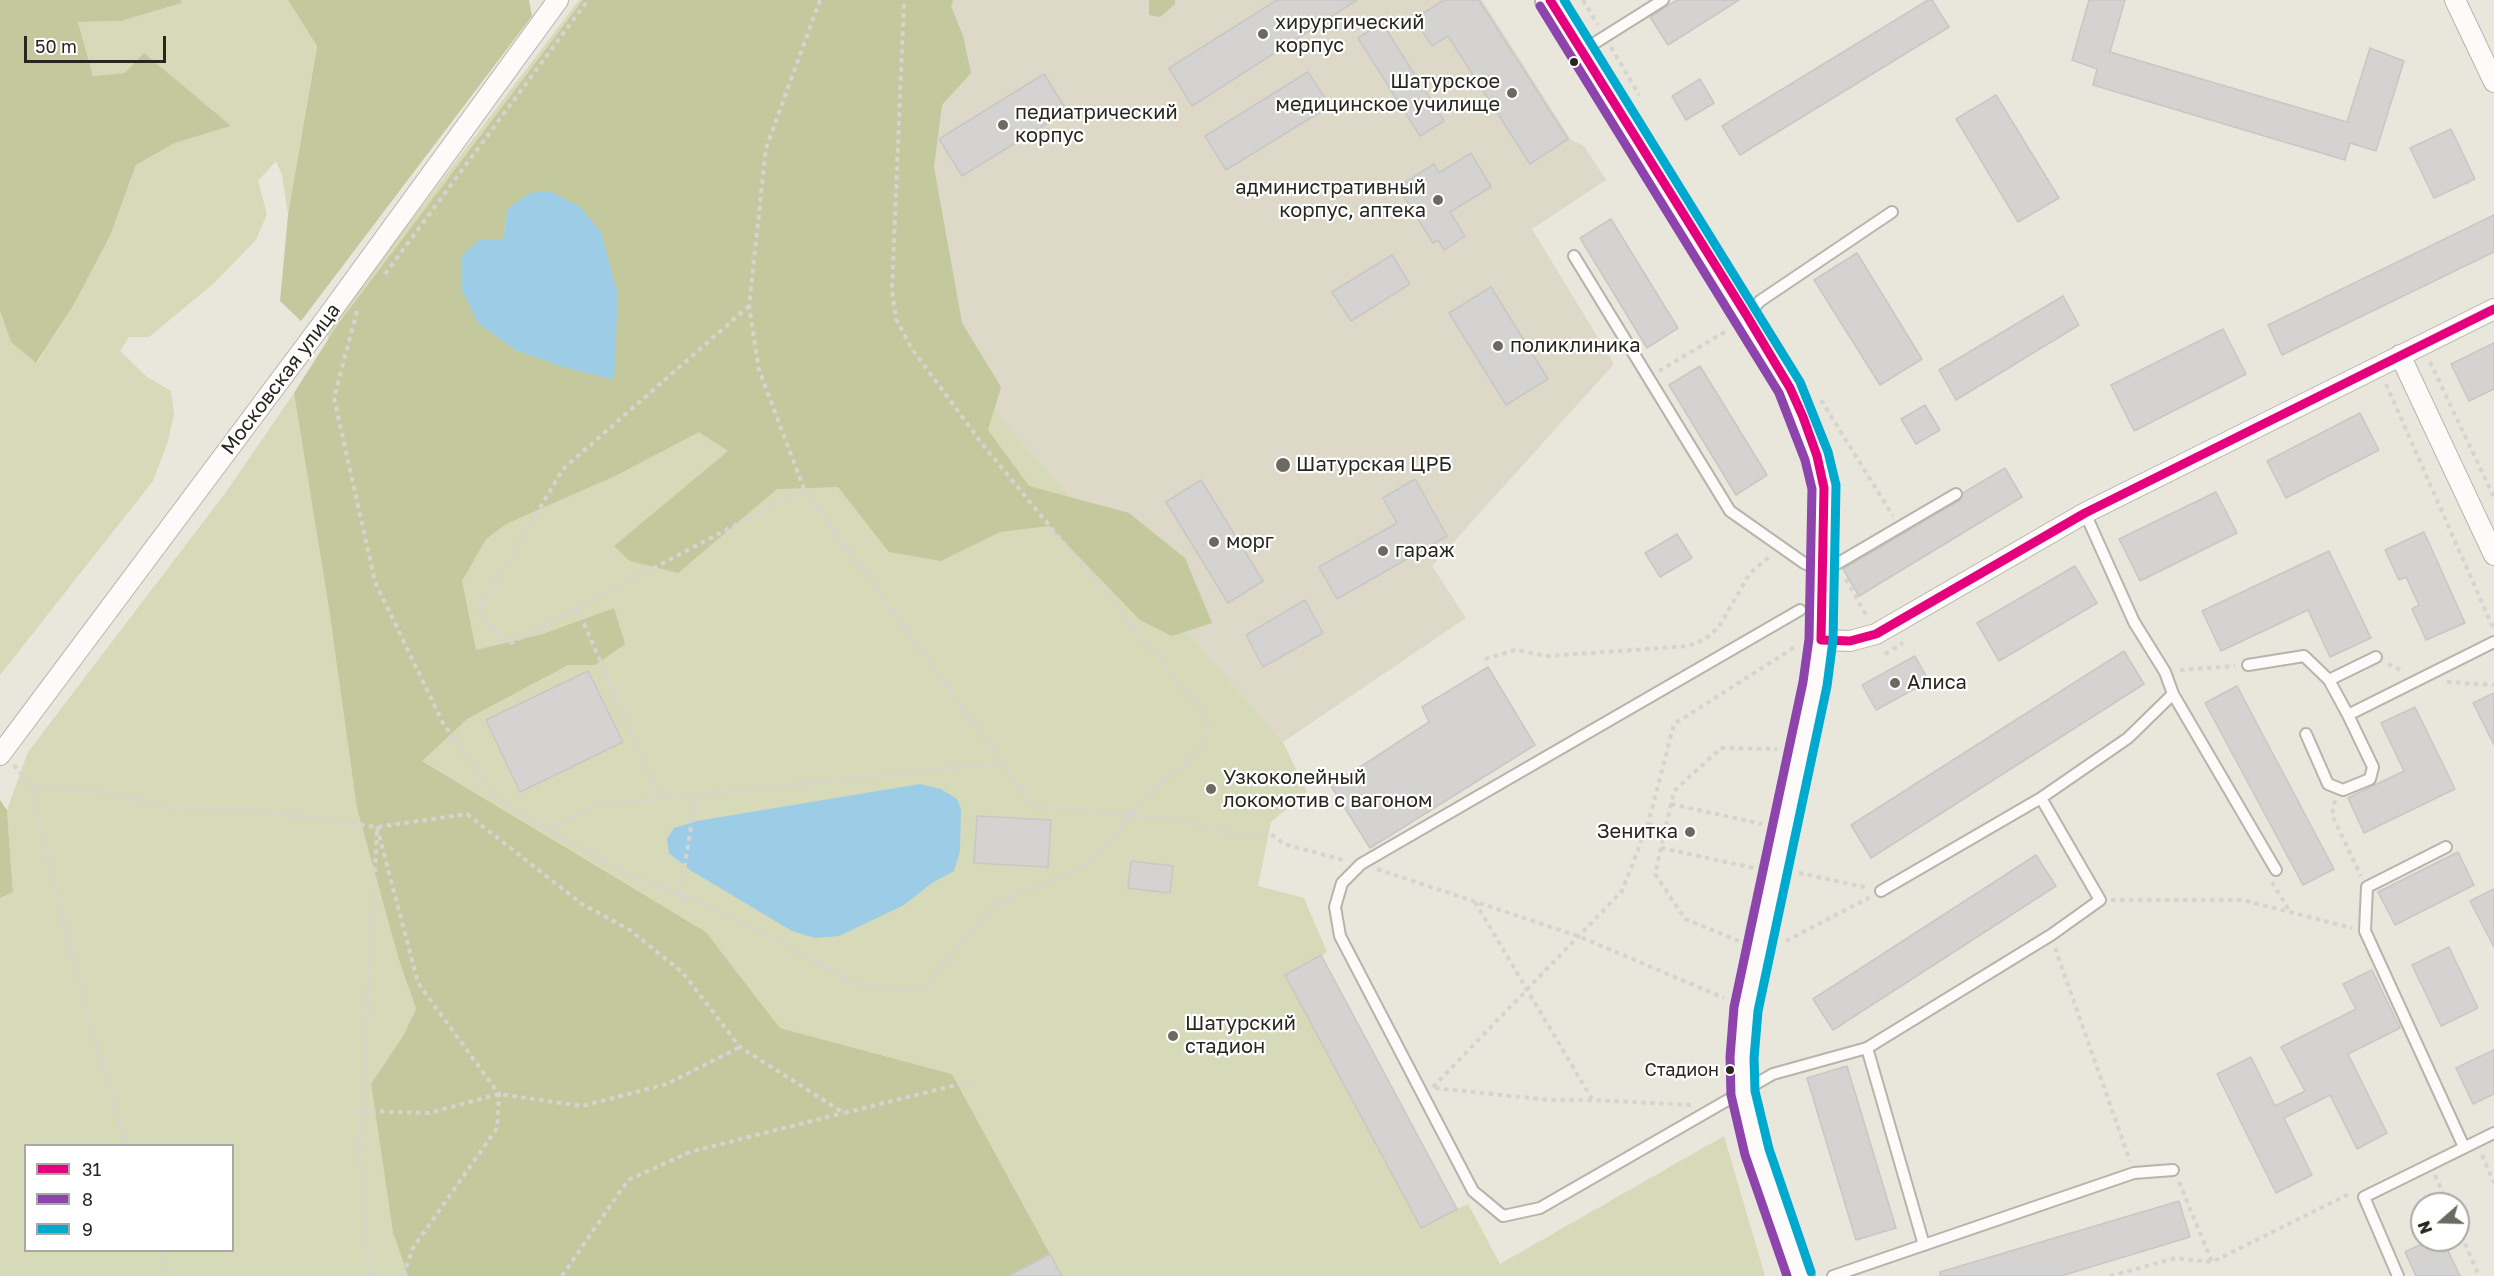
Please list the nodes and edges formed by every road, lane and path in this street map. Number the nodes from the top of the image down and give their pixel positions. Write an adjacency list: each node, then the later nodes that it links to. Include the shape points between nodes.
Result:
1 (558, 0): 43 (street, Московская улица)
2 (588, 0): 12 (path)
3 (820, 0): 14 (path, via 766,148)
4 (904, 0): 51 (path, via 892,290 896,319 912,349 983,445 1198,706 1209,730 1200,749)
5 (1550, 0): 8 (street)
6 (1663, 0): 8 (lane)
7 (2455, 0): 9 (street)
8 (1581, 51): 16 (street)
9 (2494, 82)
10 (1892, 213): 16 (lane, via 1760,301)
11 (1574, 256): 19 (lane)
12 (378, 283)
13 (364, 302): 56 (path, via 357,311 334,398 375,582 442,723 494,796)
14 (749, 306): 21 (path, via 759,370); 28 (path, via 563,469 478,612 509,644)
15 (2494, 309): 17 (street)
16 (1747, 316): 19 (path); 27 (street, via 1790,388 1817,456 1824,488)
17 (2400, 356): 24 (street); 26 (street)
18 (2428, 358): 23 (path)
19 (1648, 377): 25 (lane, via 1730,511)
20 (2384, 380): 31 (path)
21 (804, 489): 28 (path); 44 (path)
22 (1956, 494): 27 (lane)
23 (2494, 497)
24 (2085, 513): 33 (street, via 1876,634 1850,641); 37 (lane, via 2134,622)
25 (1785, 550): 27 (lane); 35 (path, via 1768,557 1750,573 1719,627 1704,640 1688,646 1550,656 1515,650)
26 (2494, 555)
27 (1830, 568): 30 (path); 33 (street)
28 (577, 607): 49 (path)
29 (1800, 610): 59 (lane)
30 (1870, 623)
31 (2494, 630)
32 (2494, 642): 40 (lane)
33 (1808, 644): 52 (path, via 1674,724); 79 (street, via 1812,706 1746,1009)
34 (2376, 657): 38 (lane)
35 (1485, 659)
36 (2248, 665): 37 (path); 38 (lane, via 2304,656)
37 (2165, 672): 39 (lane)
38 (2329, 680): 40 (lane)
39 (2173, 694): 48 (lane, via 2128,738); 61 (lane)
40 (2348, 715): 45 (lane, via 2373,766 2370,779 2343,790)
41 (2306, 734): 45 (lane, via 2328,784)
42 (1777, 749): 50 (path, via 1721,748 1674,790)
43 (2, 754): 46 (path)
44 (1001, 763): 47 (path); 51 (path, via 1034,807)
45 (2336, 787): 63 (path, via 2332,815)
46 (31, 788): 54 (path, via 99,791 179,809 254,810); 87 (path, via 75,969)
47 (696, 795): 49 (path); 65 (path)
48 (2041, 798): 64 (lane); 66 (lane)
49 (658, 799): 56 (path, via 600,804)
50 (1671, 804): 53 (path); 55 (path)
51 (1129, 814): 59 (path, via 1191,823 1246,837 1267,831 1284,844); 65 (path, via 1113,839 1077,871 997,902 923,988 858,984 721,910)
52 (1648, 824): 55 (path); 71 (path, via 1622,891)
53 (1763, 824)
54 (377, 827): 76 (path, via 466,814 582,904 630,930 682,974); 80 (path, via 418,983); 83 (path)
55 (1666, 828): 58 (path)
56 (546, 830): 65 (path)
57 (2446, 847): 63 (lane)
58 (1661, 848): 60 (path); 73 (path, via 1655,874 1685,919)
59 (1361, 864): 67 (path); 82 (lane, via 1342,883 1335,907 1340,936 1473,1191 1503,1216 1540,1208)
60 (1755, 868)
61 (2276, 870): 68 (path, via 2270,878)
62 (1799, 873): 64 (path)
63 (2367, 887): 69 (lane)
64 (1881, 891): 72 (path)
65 (680, 896)
66 (2100, 900): 68 (path, via 2243,900); 70 (lane)
67 (1474, 901): 71 (path); 74 (path)
68 (2290, 912): 69 (path)
69 (2365, 931): 88 (lane)
70 (2051, 935): 77 (lane); 90 (path)
71 (1578, 936): 74 (path); 75 (path)
72 (1786, 941)
73 (1741, 942)
74 (1526, 989): 81 (path); 81 (path, via 1432,1088 1550,1100)
75 (1731, 1000)
76 (740, 1047): 80 (path, via 667,1084 582,1106); 84 (path)
77 (1867, 1048): 79 (lane, via 1773,1074); 92 (lane)
78 (972, 1081): 84 (path)
79 (1743, 1093): 82 (lane); 99 (street, via 1757,1152)
80 (499, 1094): 83 (path, via 429,1113); 97 (path, via 497,1128 413,1248)
81 (1592, 1100): 82 (path)
82 (1718, 1107)
83 (362, 1111): 96 (path, via 360,1152)
84 (844, 1113): 98 (path, via 690,1152 628,1180)
85 (2494, 1133): 86 (lane)
86 (2476, 1142): 88 (lane); 91 (path)
87 (127, 1144)
88 (2464, 1147): 102 (lane, via 2364,1197)
89 (2173, 1170): 90 (lane); 101 (path, via 2212,1262 2176,1258)
90 (2134, 1173): 92 (lane)
91 (2494, 1183)
92 (1924, 1245): 100 (lane)
93 (162, 1252): 95 (path)
94 (2469, 1252): 103 (path)
95 (168, 1276)
96 (369, 1276)
97 (403, 1276)
98 (562, 1276)
99 (1800, 1276)
100 (1833, 1276)
101 (2110, 1276)
102 (2398, 1276)
103 (2479, 1276)

